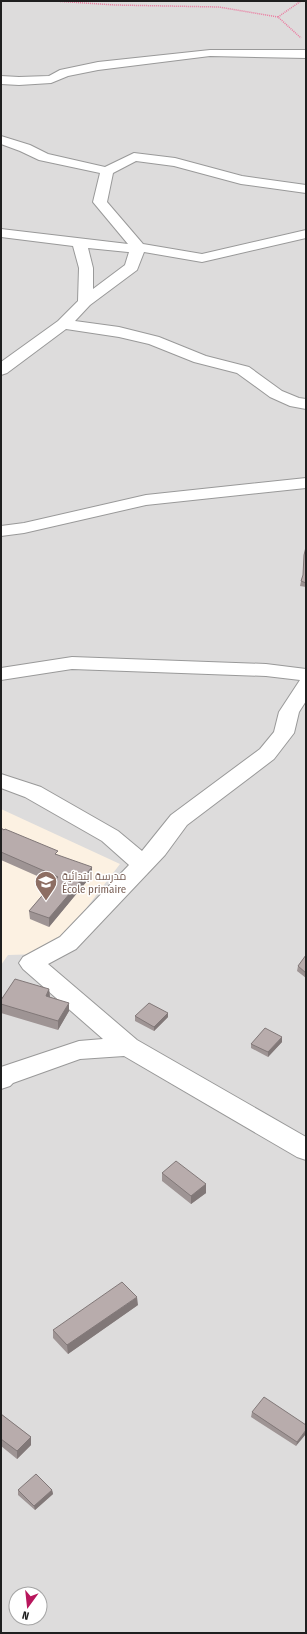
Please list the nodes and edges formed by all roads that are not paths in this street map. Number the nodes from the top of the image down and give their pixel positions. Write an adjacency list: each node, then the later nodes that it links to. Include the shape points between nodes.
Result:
1 (306, 54): 2 (street, via 210,53 98,66 64,73 51,79)
2 (1, 80)
3 (1, 140): 4 (street, via 44,157)
4 (107, 171): 5 (street, via 134,157 175,162 241,180); 9 (street, via 100,202)
5 (306, 189)
6 (1, 233): 8 (street)
7 (306, 234): 9 (street, via 202,258)
8 (79, 243): 9 (street); 10 (street, via 86,268)
9 (138, 247): 10 (street, via 132,267)
10 (85, 302): 11 (street)
11 (63, 324): 12 (street); 13 (street, via 154,340 200,359 243,370 276,394 296,403)
12 (1, 370)
13 (306, 404)
14 (306, 483): 15 (street, via 146,500)
15 (1, 531)
16 (1, 674): 17 (street, via 72,663 266,670)
17 (306, 675)
18 (306, 685): 20 (street, via 289,712 284,733 267,754 179,820)
19 (1, 781): 20 (street, via 33,792 110,836)
20 (143, 864): 21 (street, via 68,943 31,963)
21 (128, 1047): 22 (street, via 79,1050 4,1076); 23 (street)
22 (1, 1080)
23 (306, 1150)

